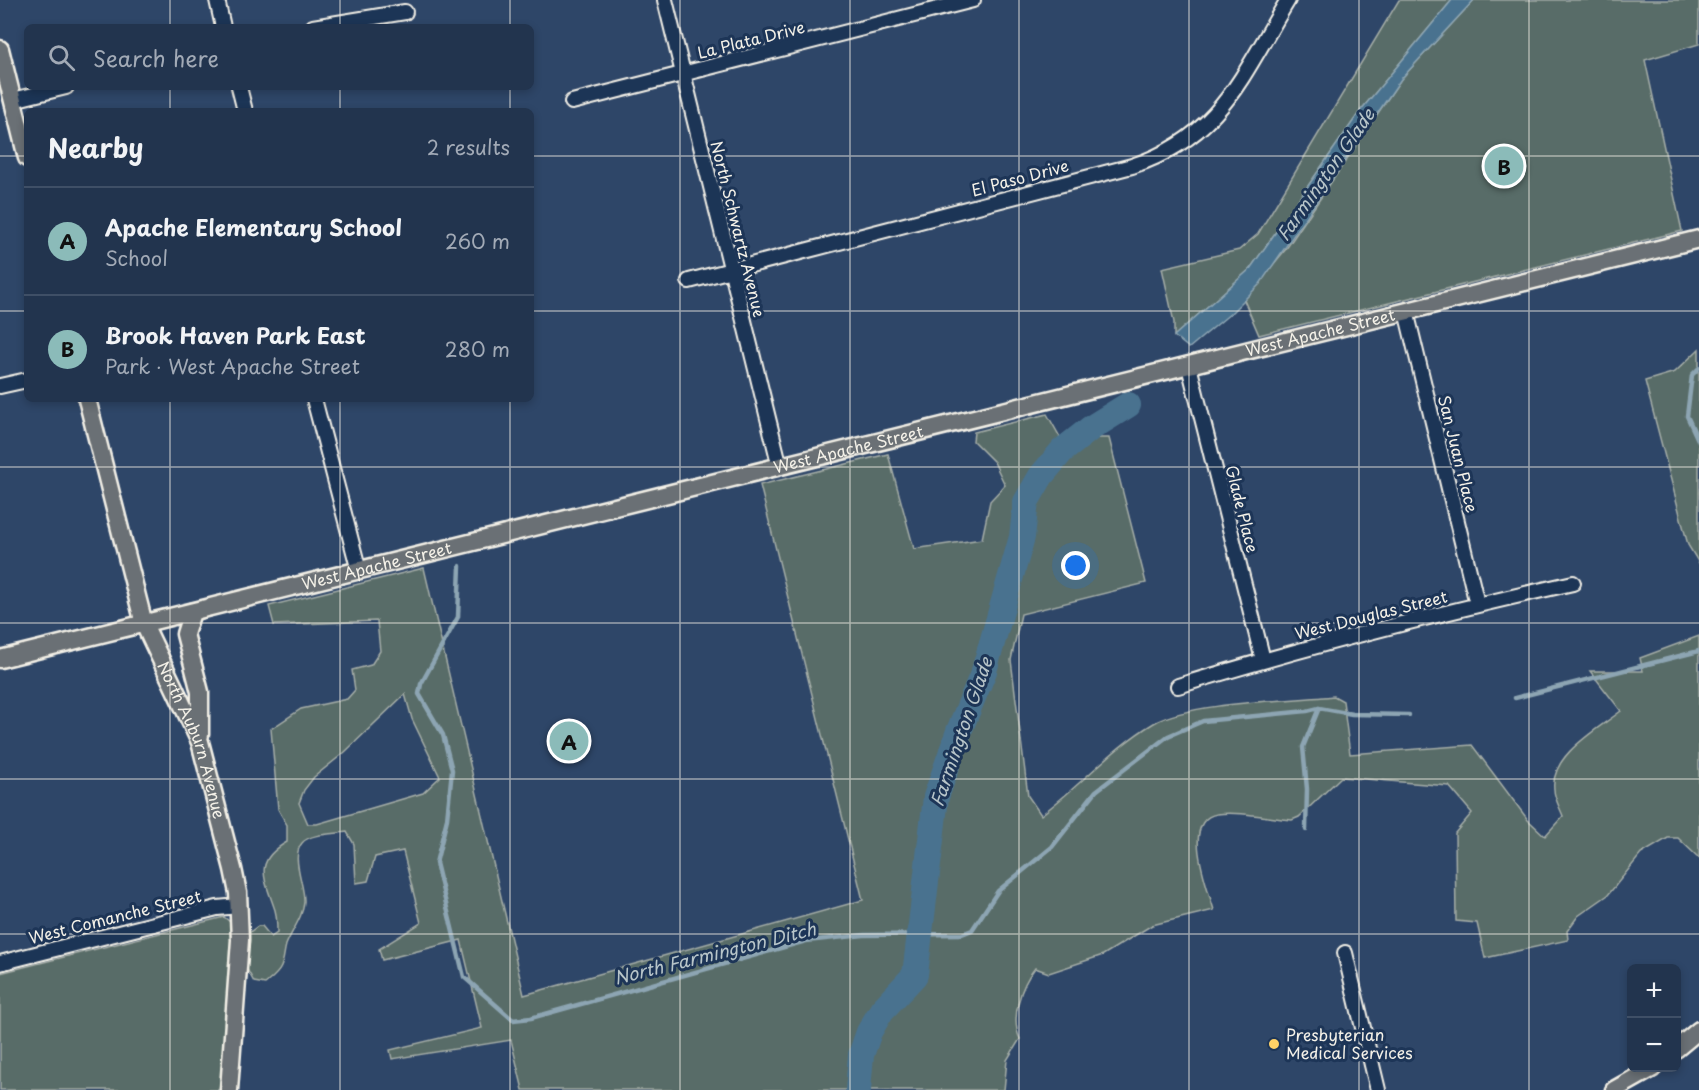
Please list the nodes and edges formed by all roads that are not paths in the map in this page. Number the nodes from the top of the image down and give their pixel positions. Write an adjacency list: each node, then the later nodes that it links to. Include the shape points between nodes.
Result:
1 (217, 0): 6 (street)
2 (665, 0): 9 (street, North Schwartz Avenue)
3 (973, 0): 9 (street, La Plata Drive)
4 (1288, 0): 17 (street, El Paso Drive, via 1218,112 1198,132 1165,154 1132,166)
5 (405, 12): 7 (street)
6 (222, 24)
7 (331, 24)
8 (0, 49): 13 (main road)
9 (683, 75): 12 (street, La Plata Drive); 17 (street, North Schwartz Avenue)
10 (56, 90): 13 (street)
11 (240, 90): 14 (street)
12 (572, 102)
13 (9, 104): 15 (main road)
14 (244, 108)
15 (24, 149)
16 (1699, 239): 19 (main road, West Apache Street)
17 (731, 270): 18 (street, El Paso Drive); 25 (street, North Schwartz Avenue)
18 (689, 281)
19 (1406, 311): 20 (main road, West Apache Street); 28 (street, San Juan Place)
20 (1189, 366): 25 (main road, West Apache Street); 32 (street, Glade Place)
21 (24, 381): 22 (street)
22 (0, 386)
23 (88, 402): 30 (main road, North Auburn Avenue)
24 (315, 402): 26 (street)
25 (780, 467): 26 (main road, West Apache Street)
26 (359, 571): 29 (main road, West Apache Street)
27 (1573, 583): 28 (street, West Douglas Street)
28 (1477, 604): 32 (street, West Douglas Street)
29 (192, 612): 30 (main road, West Apache Street); 34 (main road, via 185,634 200,692)
30 (144, 624): 31 (main road, West Apache Street); 34 (main road, North Auburn Avenue)
31 (0, 659)
32 (1263, 660): 33 (street, West Douglas Street)
33 (1178, 686)
34 (200, 742): 35 (main road, North Auburn Avenue, via 223,824)
35 (239, 906): 37 (street, West Comanche Street, via 217,908); 41 (main road, North Auburn Avenue)
36 (1345, 952): 42 (street)
37 (0, 963)
38 (1699, 1030): 39 (main road)
39 (1681, 1046)
40 (1646, 1072): 43 (main road)
41 (229, 1090)
42 (1378, 1090)
43 (1614, 1090)

